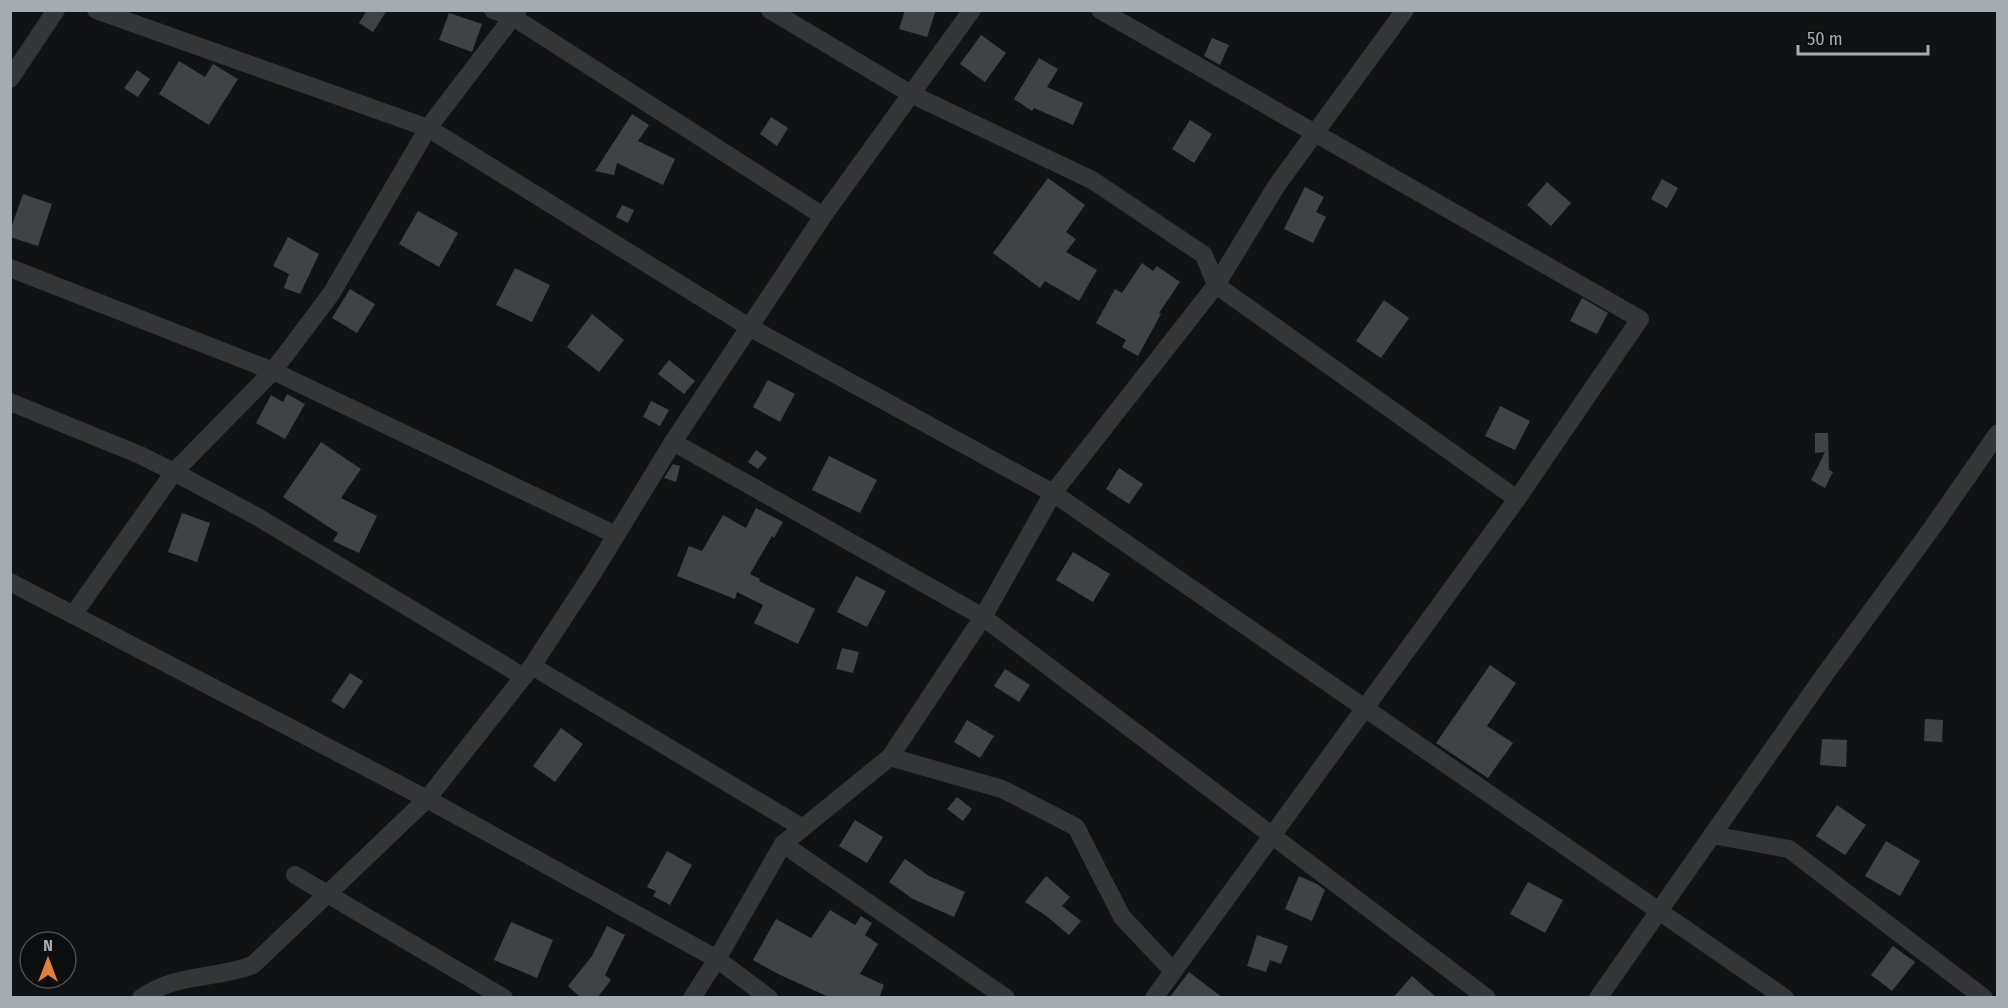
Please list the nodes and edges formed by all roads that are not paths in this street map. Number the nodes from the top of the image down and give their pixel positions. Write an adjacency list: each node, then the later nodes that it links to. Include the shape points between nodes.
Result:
1 (56, 10): 9 (street)
2 (96, 10): 11 (street)
3 (493, 10): 8 (street)
4 (770, 10): 10 (street)
5 (972, 10): 10 (street)
6 (1100, 10): 12 (street)
7 (1405, 10): 12 (street)
8 (515, 14): 11 (street); 13 (street)
9 (10, 79)
10 (911, 94): 13 (street); 15 (street, via 1092,180 1204,255)
11 (428, 128): 16 (street); 17 (street, via 331,294)
12 (1315, 133): 15 (street, via 1277,185); 23 (street, via 1640,318)
13 (823, 216): 16 (street)
14 (10, 268): 17 (street)
15 (1216, 285): 22 (street); 23 (street)
16 (749, 327): 20 (street); 22 (street)
17 (273, 371): 21 (street); 24 (street)
18 (10, 402): 21 (street)
19 (1998, 433): 34 (street)
20 (672, 442): 24 (street); 27 (street)
21 (174, 472): 26 (street); 28 (street)
22 (1053, 494): 27 (street); 29 (street)
23 (1517, 499): 29 (street)
24 (616, 535): 28 (street)
25 (10, 582): 26 (street)
26 (73, 615): 31 (street)
27 (983, 617): 30 (street); 33 (street)
28 (528, 672): 31 (street); 32 (street)
29 (1365, 708): 33 (street); 38 (street)
30 (890, 757): 32 (street); 40 (street, via 1002,789 1076,827 1122,917)
31 (427, 799): 37 (street); 39 (street)
32 (803, 828): 35 (street)
33 (1272, 835): 40 (street); 47 (street)
34 (1712, 835): 38 (street); 50 (street, via 1789,849)
35 (783, 844): 39 (street); 45 (street)
36 (295, 875): 37 (street)
37 (327, 894): 41 (street, via 253,965 157,987); 42 (street)
38 (1659, 911): 48 (street); 49 (street)
39 (717, 959): 43 (street); 44 (street)
40 (1173, 971): 46 (street)
41 (141, 998)
42 (504, 998)
43 (692, 998)
44 (769, 998)
45 (1006, 998)
46 (1154, 998)
47 (1486, 998)
48 (1598, 998)
49 (1785, 998)
50 (1984, 998)

